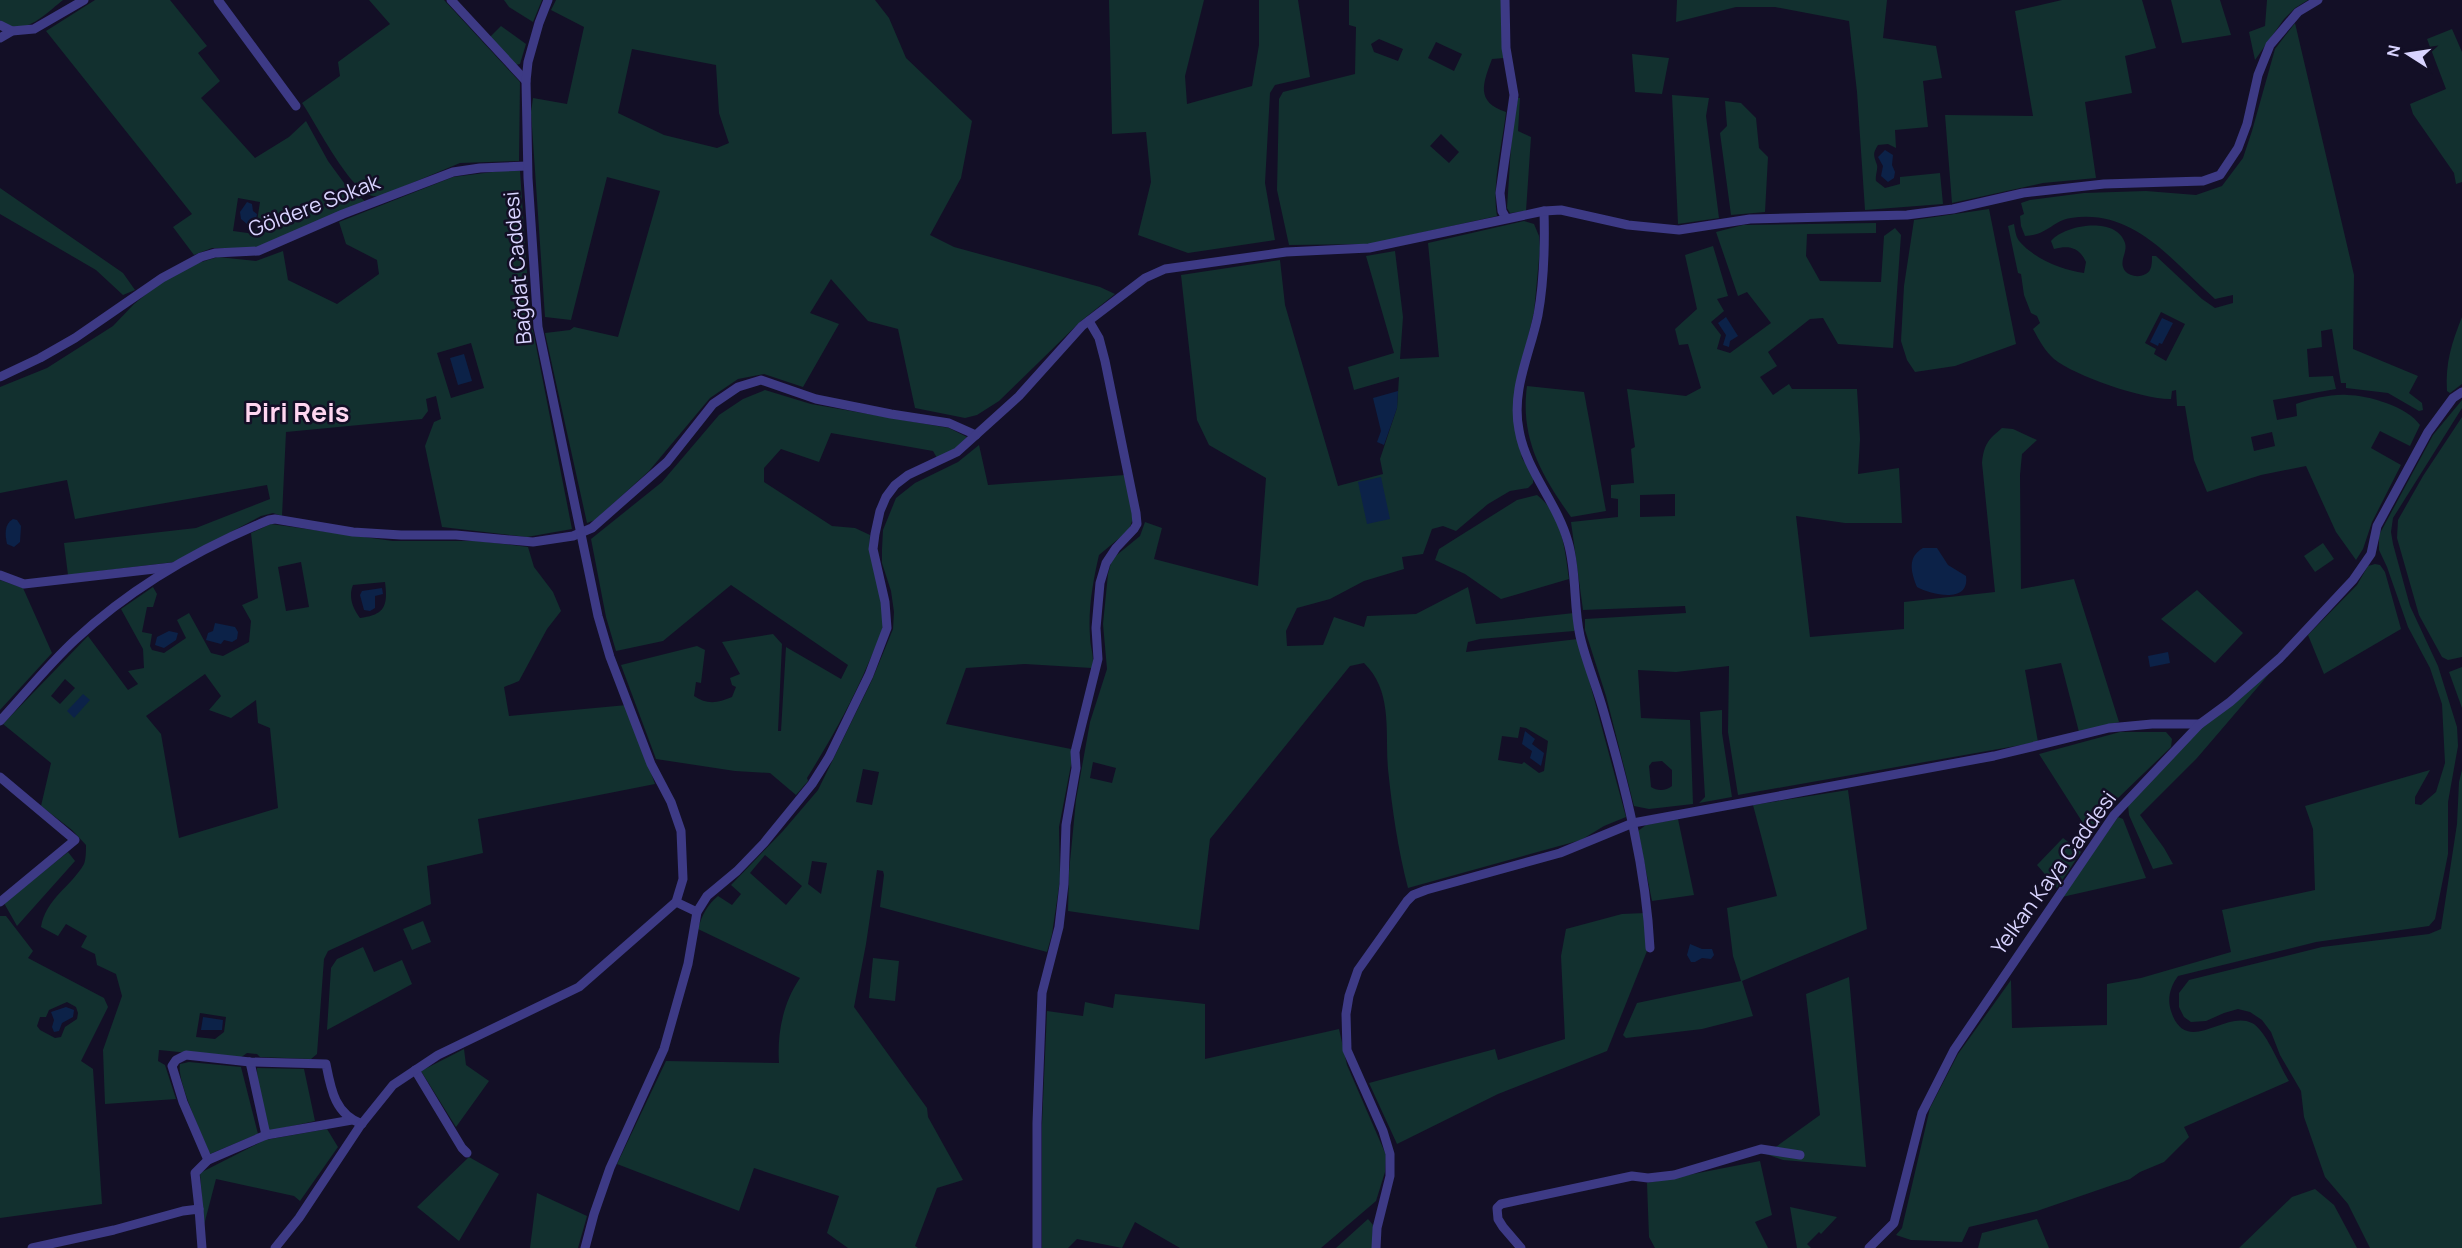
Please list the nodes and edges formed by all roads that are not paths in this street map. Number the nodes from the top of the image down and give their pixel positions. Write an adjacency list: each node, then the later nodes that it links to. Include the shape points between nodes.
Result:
1 (84, 0): 8 (street, via 34,29)
2 (218, 0): 11 (street)
3 (451, 0): 10 (street)
4 (548, 0): 10 (street, Bağdat Caddesi, via 538,23)
5 (1505, 0): 14 (street, via 1506,48 1514,95 1500,193)
6 (2318, 0): 13 (street, via 2298,12 2270,45 2238,148 2220,175 2203,181 2104,184 2023,193 1907,215 1750,219 1679,230 1628,225 1561,210)
7 (0, 25): 8 (street)
8 (12, 32): 9 (street)
9 (0, 38)
10 (526, 81): 12 (street, Bağdat Caddesi)
11 (296, 106)
12 (527, 166): 16 (street, Göldere Sokak, via 453,172 258,252 201,257 162,278 67,343); 19 (street, Bağdat Caddesi, via 538,327)
13 (1544, 212): 14 (street); 25 (street, via 1538,315 1519,386 1519,430 1527,458 1568,540 1580,635)
14 (1506, 218): 15 (street, via 1369,248 1286,252 1165,269 1145,278)
15 (1089, 321): 18 (street, via 1019,396); 42 (street, via 1105,361 1137,524 1106,563 1100,583 1098,659 1075,752 1059,927 1041,993)
16 (0, 377)
17 (2462, 392): 23 (street, Yelkan Kaya Caddesi, via 2428,432 2377,526 2371,554 2354,580 2280,658)
18 (976, 435): 19 (street, via 949,423 816,399 761,380 738,387 713,404 667,462); 28 (street, via 957,452 908,475 886,497 873,549 887,628 869,675 812,784 764,843 707,896)
19 (582, 533): 20 (street, via 533,542 353,532 275,519 236,534); 27 (street, Bağdat Caddesi, via 610,657 681,831 683,879)
20 (176, 566): 21 (street, via 24,584); 22 (street, via 131,594 75,640)
21 (0, 575)
22 (0, 721)
23 (2200, 724): 25 (street, via 2109,728 2004,754); 45 (street, Yelkan Kaya Caddesi, via 2114,815 1954,1050 1922,1113 1894,1223)
24 (0, 777): 26 (street, via 75,840)
25 (1633, 823): 29 (street, via 1647,896); 43 (street, via 1560,853 1413,896 1358,970 1349,996 1347,1050 1390,1154 1390,1176)
26 (0, 902)
27 (676, 902): 28 (street); 31 (street, via 579,987)
28 (697, 912): 41 (street, via 688,964 664,1049 610,1168)
29 (1650, 948)
30 (250, 1062): 32 (street, via 326,1064 331,1091 344,1115); 33 (street); 36 (street, via 186,1055 172,1066)
31 (415, 1070): 32 (street, via 387,1091); 34 (street)
32 (357, 1122): 33 (street); 40 (street, via 299,1218)
33 (266, 1136): 36 (street)
34 (467, 1153)
35 (1800, 1155): 44 (street, via 1761,1149 1674,1175 1632,1176 1501,1204 1497,1208 1498,1219)
36 (208, 1160): 37 (street, via 195,1173)
37 (199, 1209): 38 (street); 39 (street)
38 (32, 1248)
39 (202, 1248)
40 (275, 1248)
41 (585, 1248)
42 (1037, 1248)
43 (1376, 1248)
44 (1521, 1248)
45 (1869, 1248)

